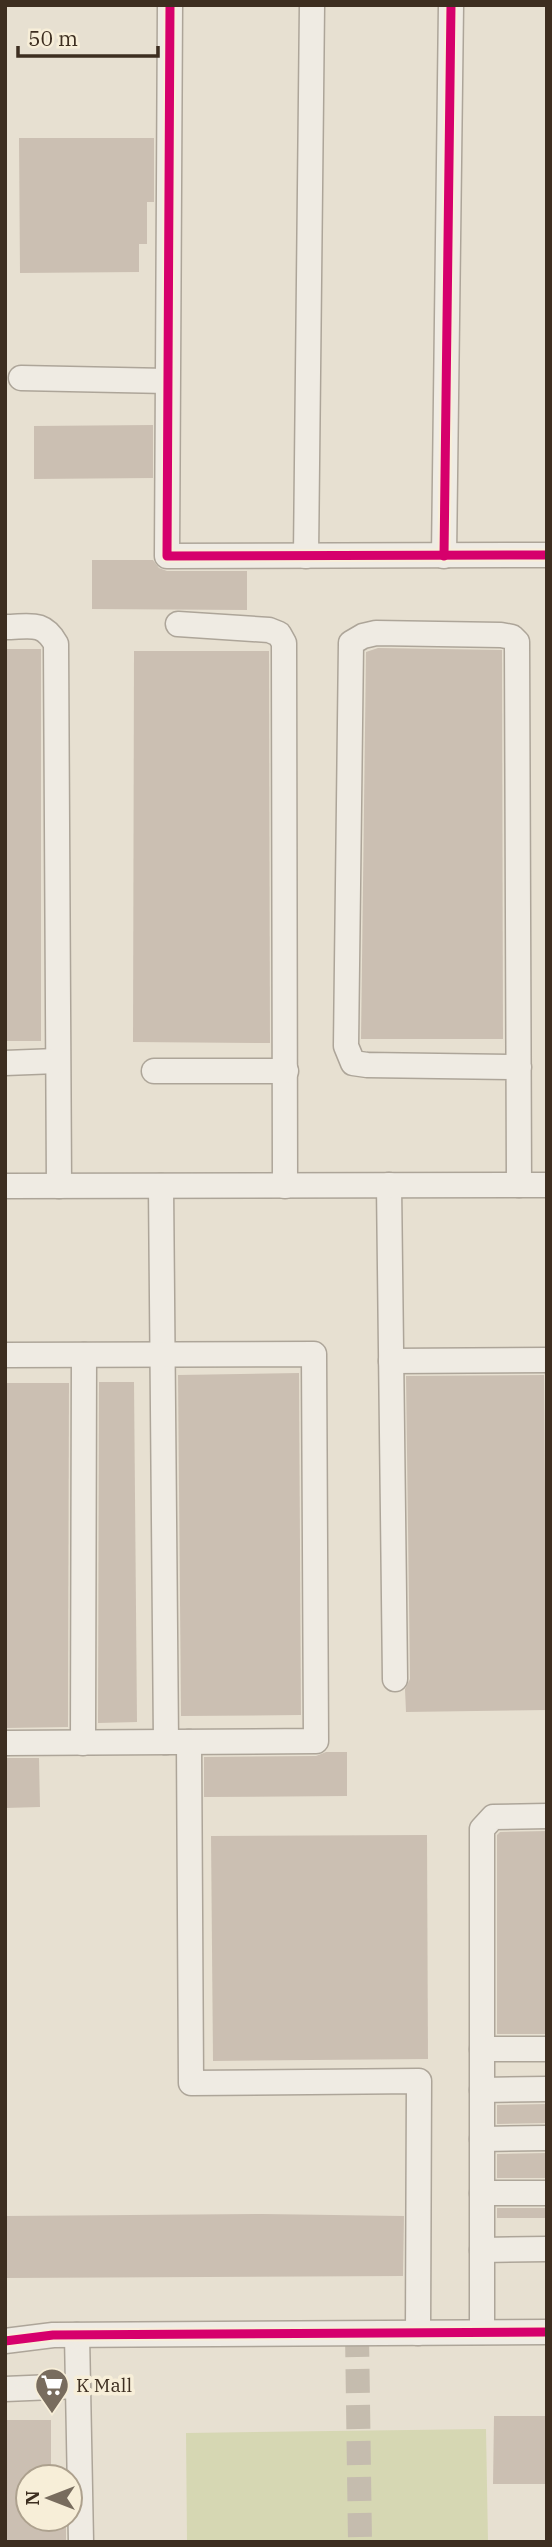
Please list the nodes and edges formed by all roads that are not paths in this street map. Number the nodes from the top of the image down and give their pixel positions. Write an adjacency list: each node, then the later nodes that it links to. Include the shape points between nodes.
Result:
1 (170, 5): 5 (street)
2 (312, 5): 7 (street)
3 (451, 5): 8 (street)
4 (21, 378): 5 (street)
5 (167, 381): 7 (street, via 167,556)
6 (547, 555): 8 (street)
7 (306, 556): 8 (street)
8 (444, 556)
9 (178, 624): 15 (street, via 270,630 284,643)
10 (5, 628): 11 (street, via 43,628 56,643)
11 (57, 1061): 12 (street); 20 (street)
12 (5, 1063)
13 (519, 1067): 13 (street, via 517,642 500,635 363,636 351,643 346,1046 353,1063 367,1065); 17 (street)
14 (154, 1071): 15 (street)
15 (286, 1071): 22 (street)
16 (389, 1185): 17 (street); 22 (street); 27 (street)
17 (519, 1185): 18 (street)
18 (547, 1185)
19 (5, 1186): 20 (street)
20 (59, 1186): 21 (street)
21 (161, 1186): 22 (street); 23 (street)
22 (285, 1186)
23 (162, 1354): 25 (street); 29 (street); 29 (street, via 314,1354 316,1741)
24 (5, 1355): 25 (street)
25 (84, 1355): 30 (street)
26 (547, 1360): 27 (street)
27 (391, 1361): 28 (street)
28 (395, 1679)
29 (178, 1742): 30 (street); 45 (street, via 191,2083 419,2081)
30 (83, 1743): 31 (street)
31 (5, 1744)
32 (547, 1816): 33 (street, via 493,1817 482,1829)
33 (482, 2049): 34 (street); 36 (street)
34 (547, 2049)
35 (547, 2088): 36 (street)
36 (482, 2090): 38 (street)
37 (547, 2138): 38 (street)
38 (482, 2139): 39 (street)
39 (482, 2193): 40 (street); 42 (street)
40 (547, 2193)
41 (547, 2249): 42 (street)
42 (482, 2250): 43 (street)
43 (482, 2332): 44 (street); 45 (street)
44 (547, 2332)
45 (418, 2333): 46 (street)
46 (77, 2335): 47 (street); 48 (street)
47 (5, 2341)
48 (78, 2386): 49 (street); 50 (street)
49 (5, 2389)
50 (81, 2542)

